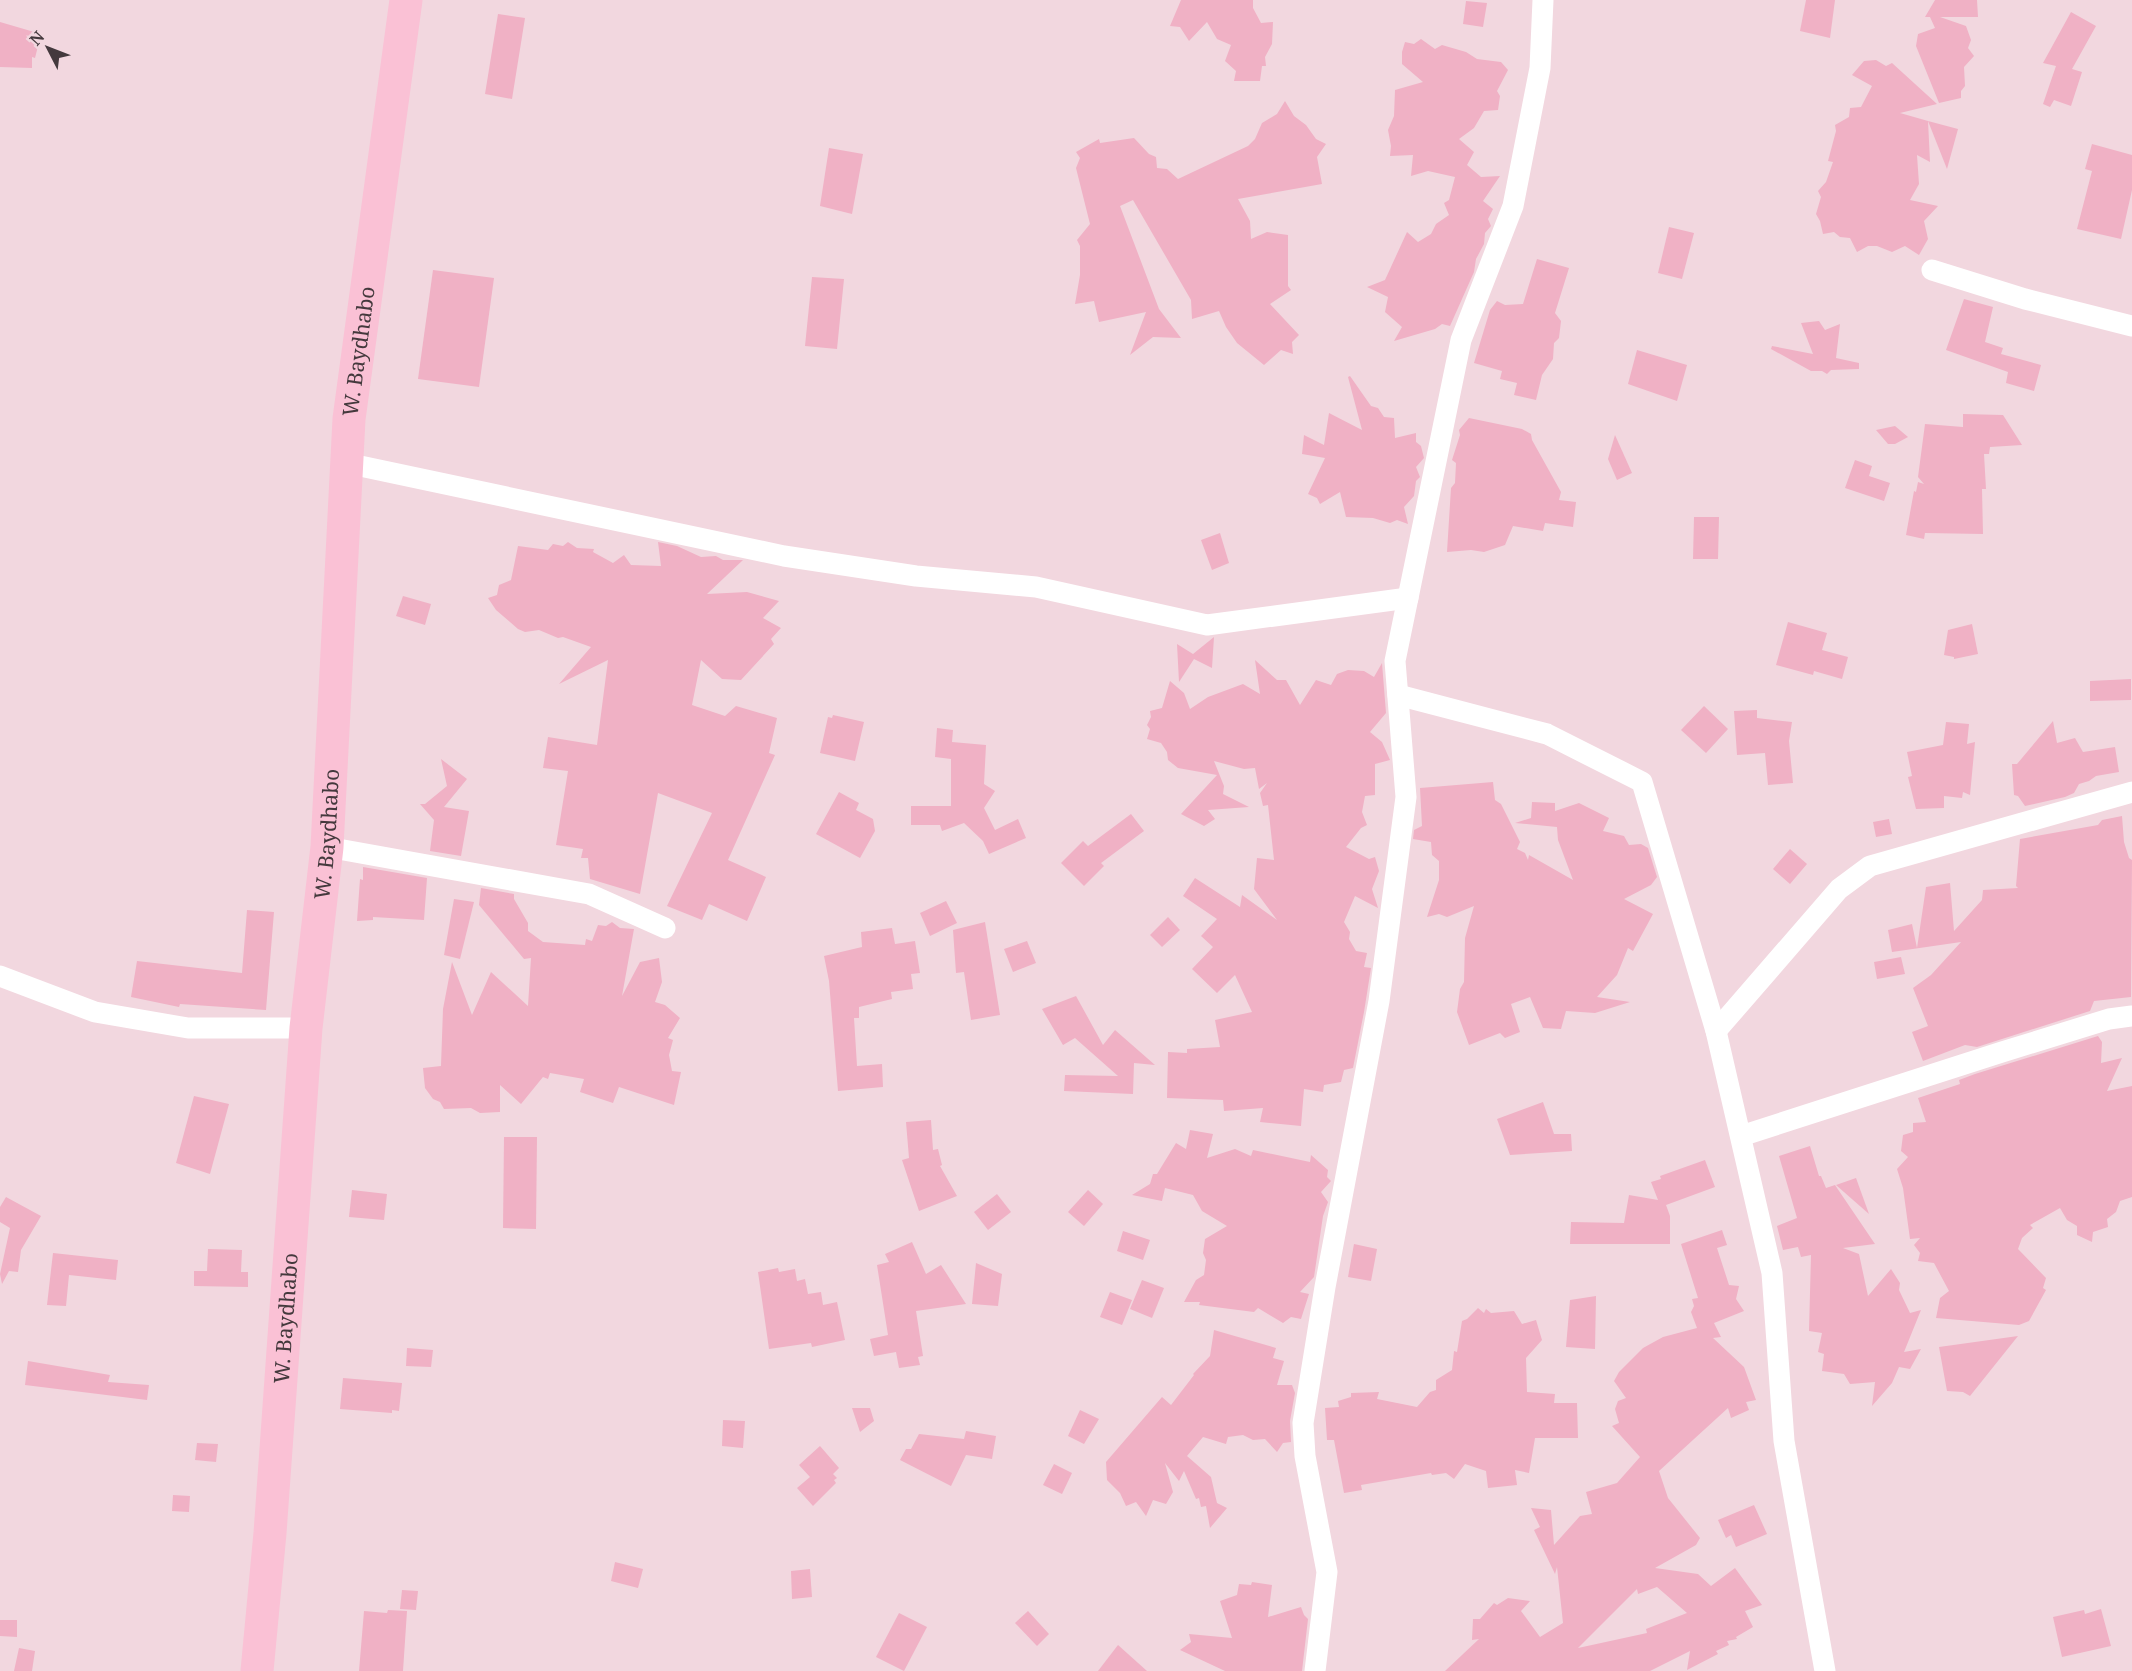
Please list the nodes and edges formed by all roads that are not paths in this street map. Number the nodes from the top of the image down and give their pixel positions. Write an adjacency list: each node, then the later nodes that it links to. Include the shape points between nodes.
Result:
1 (406, 0): 5 (main road, W. Baydhabo)
2 (1542, 0): 6 (street, via 1540,68 1513,206 1461,340)
3 (1932, 270): 4 (street)
4 (2132, 326)
5 (346, 463): 6 (street, via 784,556 916,576 1036,587 1207,625); 9 (main road, W. Baydhabo)
6 (1408, 598): 7 (street, via 1395,662)
7 (1398, 694): 14 (street, via 1546,734 1642,782); 17 (street, via 1404,808 1379,1001 1325,1287 1304,1423 1305,1456 1327,1572)
8 (2132, 792): 14 (street, via 1870,866 1839,889)
9 (327, 847): 10 (street, via 589,894); 13 (main road, W. Baydhabo)
10 (665, 928)
11 (0, 976): 13 (street, via 95,1012 189,1028)
12 (2132, 1016): 15 (street, via 2109,1019 2013,1048)
13 (306, 1028): 16 (main road, W. Baydhabo)
14 (1716, 1031): 15 (street)
15 (1741, 1136): 18 (street, via 1772,1274 1784,1441)
16 (257, 1671)
17 (1316, 1671)
18 (1825, 1671)

